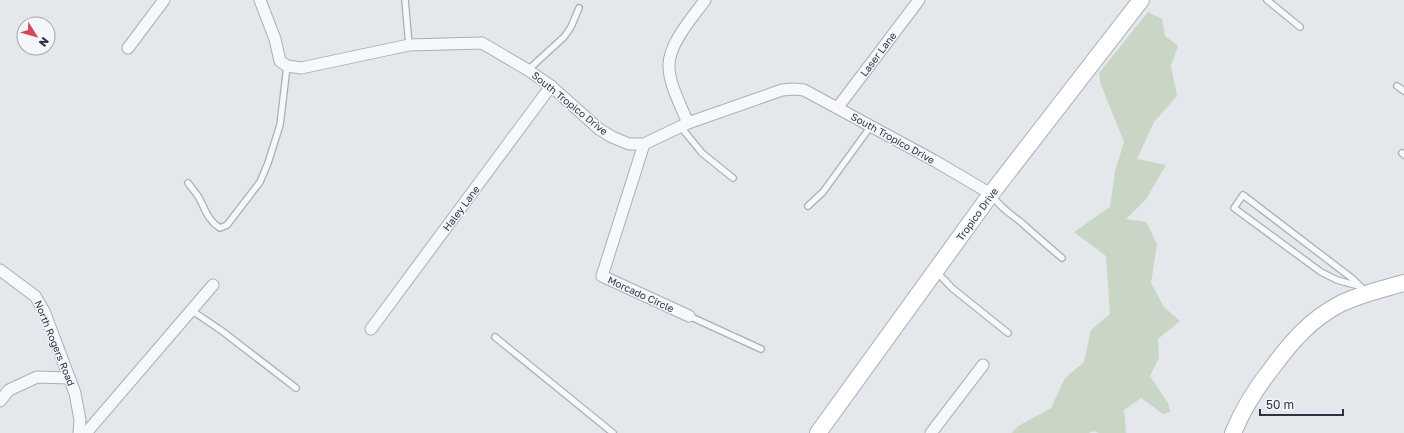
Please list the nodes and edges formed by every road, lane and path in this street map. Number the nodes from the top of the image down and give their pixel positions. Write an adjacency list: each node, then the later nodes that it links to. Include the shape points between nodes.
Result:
1 (164, 0): 11 (street)
2 (260, 0): 12 (street, via 280,61)
3 (405, 0): 10 (lane)
4 (705, 0): 18 (street, via 678,38 671,53 669,65 672,84)
5 (919, 0): 17 (street, Laser Lane)
6 (1141, 0): 23 (street, Tropico Drive)
7 (1267, 0): 9 (lane)
8 (579, 8): 13 (lane, via 564,38)
9 (1300, 26)
10 (409, 45): 12 (street, South Tropico Drive, via 301,68); 13 (street, South Tropico Drive, via 482,43)
11 (128, 48)
12 (287, 66): 22 (lane, via 280,125 268,163 260,182 227,225 220,228 207,216)
13 (528, 70): 14 (street, South Tropico Drive)
14 (550, 86): 20 (street, South Tropico Drive, via 599,129 629,144); 33 (street, Haley Lane)
15 (1397, 86): 16 (lane)
16 (1404, 91)
17 (838, 107): 18 (street, South Tropico Drive, via 804,90 782,90); 19 (street, South Tropico Drive)
18 (684, 124): 20 (street, South Tropico Drive); 21 (lane, via 702,153)
19 (871, 126): 23 (street, South Tropico Drive); 24 (lane, via 823,192)
20 (644, 144): 32 (street, Morcado Circle, via 602,276)
21 (733, 178)
22 (188, 183)
23 (991, 194): 25 (lane, via 997,203); 27 (street, Tropico Drive)
24 (808, 206)
25 (1062, 258)
26 (0, 270): 38 (street, North Rogers Road, via 35,296 44,311)
27 (936, 271): 34 (lane, via 952,288); 44 (street, Tropico Drive)
28 (1404, 282): 30 (street)
29 (213, 285): 31 (street)
30 (1363, 290): 30 (lane, via 1353,279 1243,195 1234,208 1321,272); 46 (street, via 1354,298 1327,311 1297,335 1254,392)
31 (191, 310): 39 (lane); 42 (street)
32 (689, 316): 36 (lane, Morcado Circle)
33 (371, 329)
34 (1008, 333)
35 (495, 338): 43 (lane)
36 (761, 349)
37 (983, 365): 45 (street)
38 (69, 378): 40 (street, via 37,377 9,390); 41 (street, North Rogers Road, via 75,393 80,420)
39 (296, 388)
40 (0, 401)
41 (79, 433)
42 (86, 433)
43 (613, 433)
44 (818, 433)
45 (931, 433)
46 (1233, 433)

